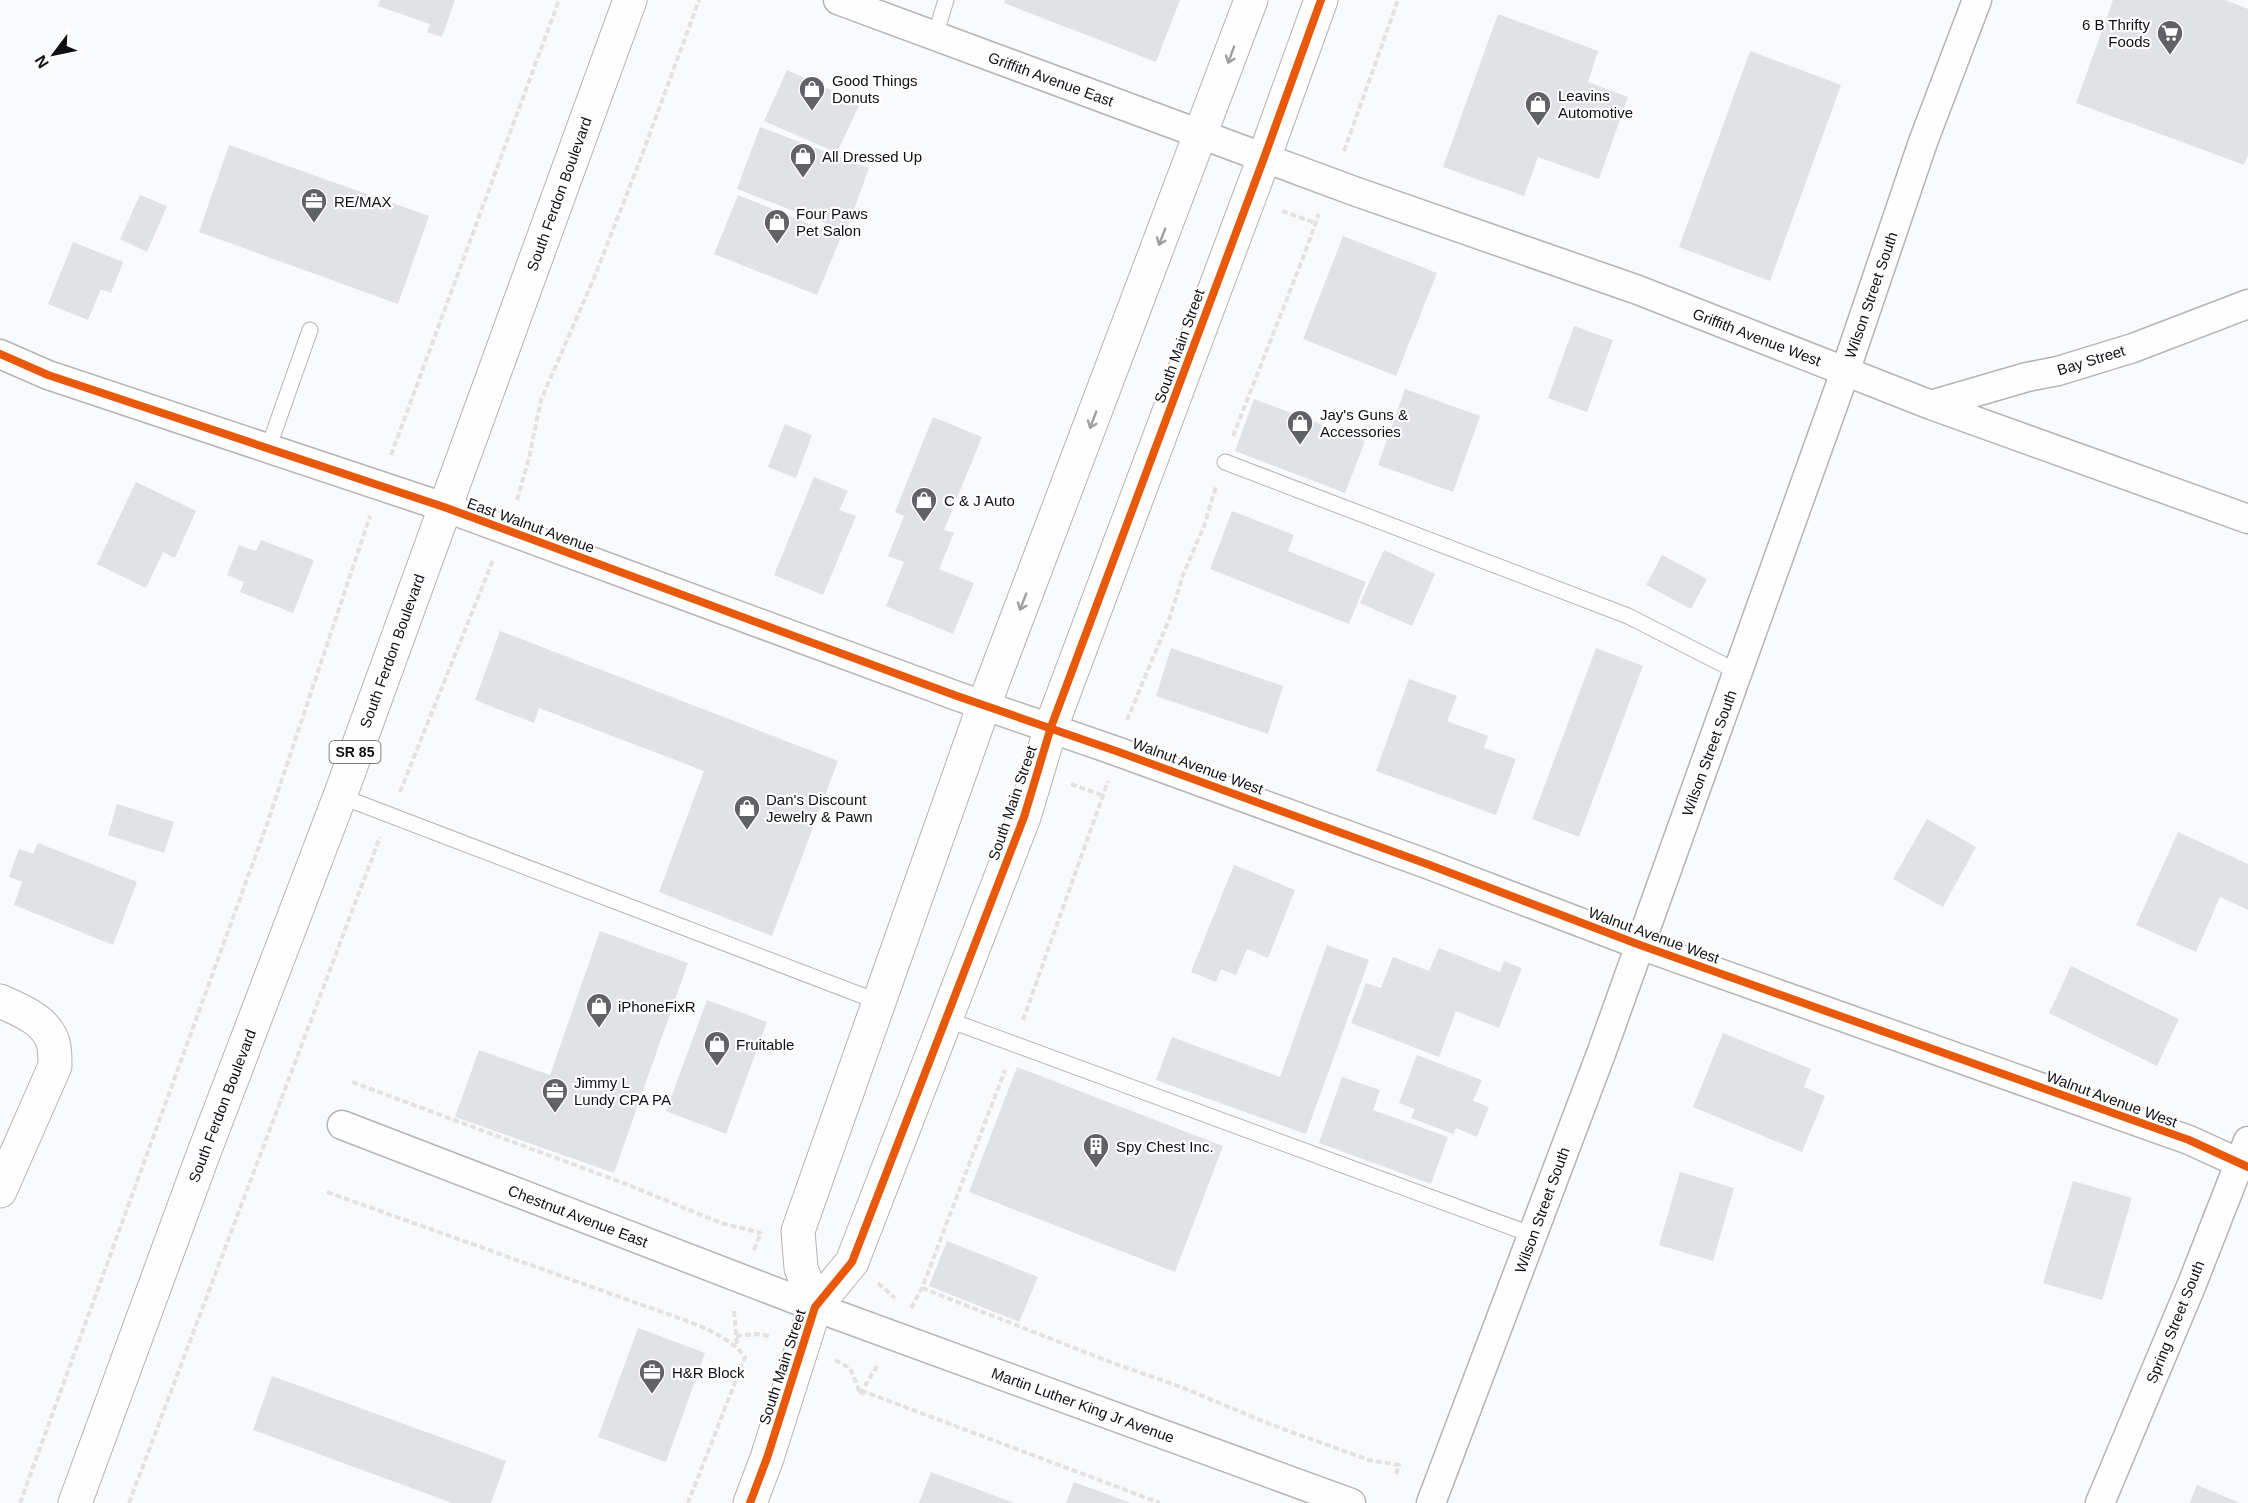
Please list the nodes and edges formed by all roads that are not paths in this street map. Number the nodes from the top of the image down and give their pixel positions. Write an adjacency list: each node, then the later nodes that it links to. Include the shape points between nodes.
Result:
1 (630, 0): 17 (street, South Ferdon Boulevard / SR 85)
2 (838, 0): 7 (street, Griffith Avenue East)
3 (946, 0): 7 (lane)
4 (1251, 0): 8 (street, South Main Street, one-way to 8)
5 (1321, 0): 9 (street, South Main Street)
6 (1977, 0): 13 (street, Wilson Street South, via 1923,142)
7 (935, 36): 8 (street, Griffith Avenue East)
8 (1201, 134): 9 (street, Griffith Avenue East); 20 (street, South Main Street, one-way to 20)
9 (1264, 158): 13 (street, Griffith Avenue West, via 1638,290); 21 (street, South Main Street)
10 (2248, 304): 14 (street, Bay Street, via 2133,348)
11 (310, 330): 15 (lane)
12 (0, 354): 15 (street, East Walnut Avenue, via 48,375)
13 (1845, 372): 14 (street, Griffith Avenue West); 19 (street, Wilson Street South)
14 (1931, 405): 18 (street, Griffith Avenue West)
15 (268, 449): 17 (street, East Walnut Avenue)
16 (1225, 462): 19 (lane, via 1629,616)
17 (444, 507): 20 (street, East Walnut Avenue); 22 (street, South Ferdon Boulevard / SR 85)
18 (2248, 519)
19 (1738, 672): 23 (street, Wilson Street South)
20 (984, 705): 21 (street, East Walnut Avenue); 25 (street, South Main Street)
21 (1051, 727): 23 (street, Walnut Avenue West); 26 (street, South Main Street, via 1024,817)
22 (340, 796): 25 (lane); 32 (street, South Ferdon Boulevard / SR 85)
23 (1640, 945): 28 (street, Walnut Avenue West); 30 (street, Wilson Street South)
24 (0, 1001): 29 (street, via 43,1025 54,1044 55,1066)
25 (879, 1002): 31 (street, South Main Street, via 798,1231 801,1268)
26 (946, 1019): 30 (lane); 31 (street, South Main Street, via 852,1262)
27 (342, 1125): 31 (street, Chestnut Avenue East)
28 (2245, 1157): 36 (street, Spring Street South)
29 (0, 1191)
30 (1533, 1235): 35 (street, Wilson Street South)
31 (815, 1307): 33 (street, South Main Street); 34 (street, Martin Luther King Jr Avenue)
32 (75, 1503)
33 (750, 1503)
34 (1352, 1503)
35 (1431, 1503)
36 (2100, 1503)

